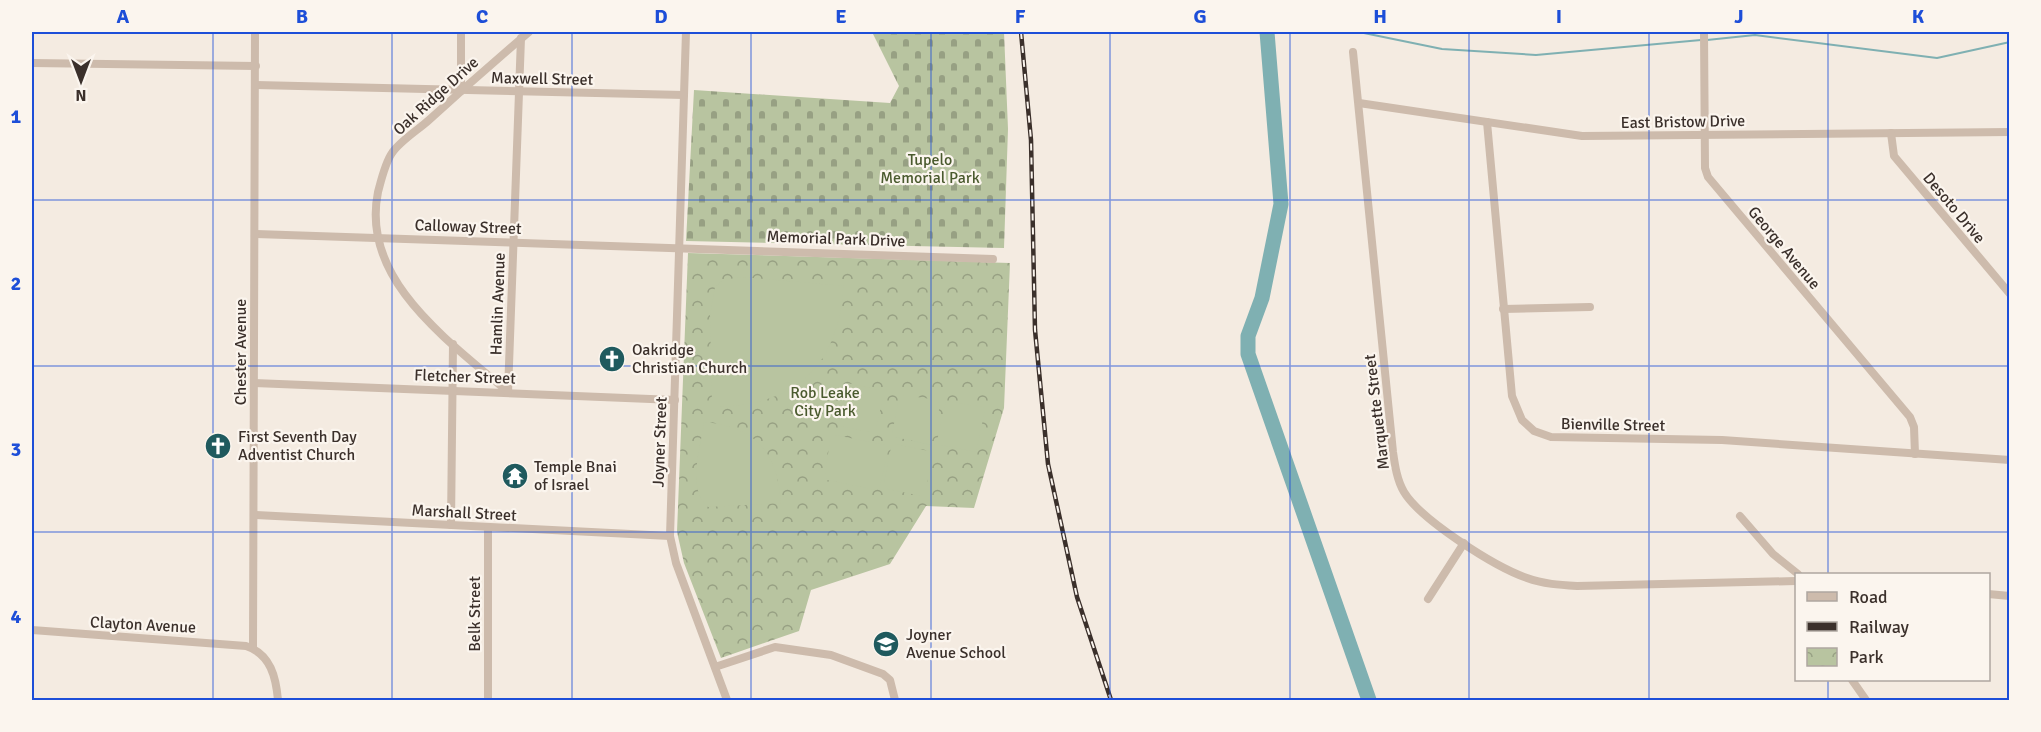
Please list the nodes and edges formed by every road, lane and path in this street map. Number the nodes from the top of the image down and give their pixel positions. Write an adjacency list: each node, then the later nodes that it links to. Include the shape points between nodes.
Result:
1 (255, 32): 9 (street, Chester Avenue)
2 (461, 32): 11 (street)
3 (529, 32): 6 (street, Oak Ridge Drive)
4 (686, 32): 13 (street, Joyner Street)
5 (1704, 32): 18 (street, George Avenue)
6 (521, 38): 11 (street, Oak Ridge Drive); 12 (street, Hamlin Avenue)
7 (1353, 52): 14 (street, Marquette Street)
8 (32, 63): 9 (street)
9 (256, 66): 10 (street, Chester Avenue)
10 (256, 85): 11 (street, Maxwell Street); 19 (street, Chester Avenue)
11 (461, 91): 12 (street, Maxwell Street); 20 (street, Oak Ridge Drive, via 392,153 375,210)
12 (519, 91): 13 (street, Maxwell Street); 21 (street, Hamlin Avenue)
13 (684, 95): 22 (street, Joyner Street)
14 (1359, 104): 15 (street, East Bristow Drive); 39 (street, Marquette Street, via 1397,476 1419,511)
15 (1487, 122): 18 (street, East Bristow Drive, via 1574,136); 26 (street, Bienville Street)
16 (2010, 132): 17 (street, East Bristow Drive)
17 (1892, 133): 18 (street, East Bristow Drive); 24 (street, Desoto Drive, via 1894,156)
18 (1705, 135): 32 (street, George Avenue, via 1708,177 1910,417)
19 (256, 234): 20 (street, Calloway Street); 28 (street, Chester Avenue)
20 (376, 238): 21 (street, Calloway Street); 27 (street, Oak Ridge Drive, via 387,267 406,296)
21 (514, 241): 22 (street, Calloway Street); 30 (street, Hamlin Avenue)
22 (679, 246): 23 (street, Memorial Park Drive); 31 (street, Joyner Street)
23 (993, 259)
24 (2010, 294)
25 (1590, 307): 26 (street)
26 (1503, 309): 32 (street, Bienville Street, via 1514,406 1521,420 1542,435 1722,440)
27 (453, 344): 29 (street); 30 (street, Oak Ridge Drive)
28 (254, 383): 29 (street, Fletcher Street); 34 (street, Chester Avenue)
29 (453, 391): 30 (street, Fletcher Street); 36 (street)
30 (508, 392): 31 (street, Fletcher Street)
31 (675, 400): 38 (street, Joyner Street)
32 (1915, 454): 33 (street, Bienville Street)
33 (2010, 460)
34 (256, 515): 36 (street, Marshall Street); 46 (street, Chester Avenue)
35 (1740, 516): 40 (street, via 1773,554)
36 (451, 525): 37 (street, Marshall Street)
37 (488, 528): 38 (street, Marshall Street); 50 (street, Belk Street)
38 (670, 536): 47 (street, Joyner Street, via 676,563)
39 (1464, 543): 41 (street, Marquette Street, via 1514,573 1554,585); 44 (street)
40 (1797, 573)
41 (1795, 581)
42 (1990, 594): 43 (street)
43 (2010, 596)
44 (1428, 599)
45 (32, 630): 46 (street, Clayton Avenue)
46 (253, 648): 49 (street, via 265,658 275,676)
47 (715, 667): 51 (street, Joyner Street); 52 (street, via 775,647 831,655 883,674 890,680)
48 (1853, 681): 53 (street)
49 (278, 700)
50 (488, 700)
51 (727, 700)
52 (895, 700)
53 (1866, 700)

